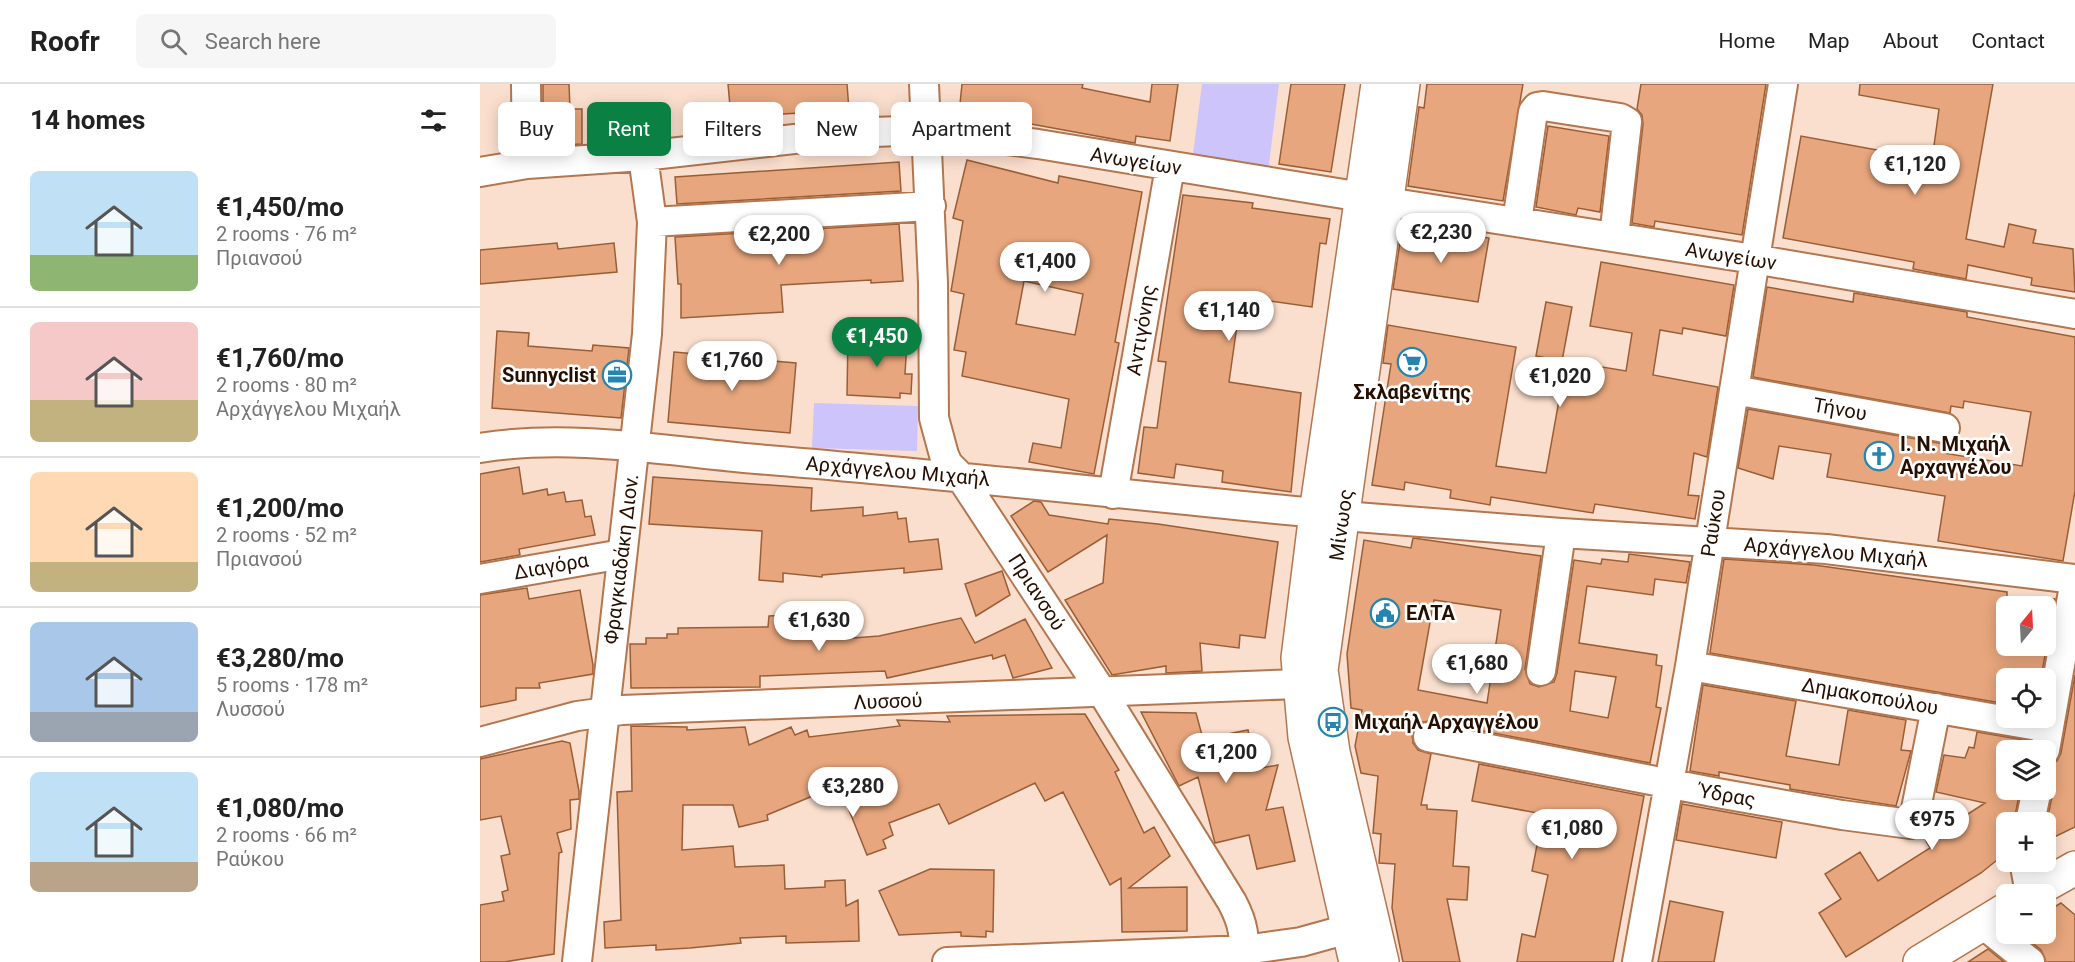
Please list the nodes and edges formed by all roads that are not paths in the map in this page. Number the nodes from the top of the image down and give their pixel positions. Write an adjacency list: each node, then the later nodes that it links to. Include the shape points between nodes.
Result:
1 (526, 84): 12 (street)
2 (924, 84): 6 (street, Πριανσού)
3 (1378, 84): 15 (main road, Μίνωος)
4 (1403, 84): 15 (main road, Μίνωος)
5 (1783, 84): 20 (street, Ραύκου)
6 (925, 102)
7 (891, 132): 9 (street, Ανωγείων)
8 (1032, 144): 13 (street, Ανωγείων)
9 (671, 153)
10 (644, 156): 12 (street, Ανωγείων); 17 (street, Φραγκιαδάκη Διον.)
11 (928, 156): 16 (street, Πριανσού)
12 (527, 164): 14 (street, Ανωγείων)
13 (1170, 167): 15 (street, Ανωγείων); 27 (street, Αντιγόνης)
14 (480, 172)
15 (1374, 200): 18 (street, Ανωγείων); 28 (main road, Μίνωος)
16 (931, 206): 17 (street); 26 (street, Πριανσού, via 933,418 948,464)
17 (652, 222): 25 (street, Φραγκιαδάκη Διον., via 647,333)
18 (1517, 222): 19 (street, Ανωγείων); 19 (street, via 1533,112 1543,106 1627,122)
19 (1614, 237): 20 (street, Ανωγείων)
20 (1754, 259): 21 (street, Ανωγείων); 22 (street, Ραύκου)
21 (2075, 314)
22 (1734, 390): 23 (street, Τήνου); 30 (street, Ραύκου)
23 (1945, 428)
24 (480, 447): 25 (street, Αρχάγγελου Μιχαήλ, via 534,442)
25 (634, 448): 26 (street, Αρχάγγελου Μιχαήλ); 31 (street, Φραγκιαδάκη Διον.)
26 (960, 476): 27 (street, Αρχάγγελου Μιχαήλ); 37 (street, Πριανσού)
27 (1113, 494): 28 (street, Αρχάγγελου Μιχαήλ)
28 (1329, 514): 29 (street, Αρχάγγελου Μιχαήλ); 36 (main road, Μίνωος, via 1301,628); 56 (main road, Μίνωος, via 1322,685 1349,828)
29 (1561, 533): 30 (street, Αρχάγγελου Μιχαήλ); 35 (street)
30 (1710, 541): 33 (street, Αρχάγγελου Μιχαήλ, via 1826,549); 34 (street, Ραύκου)
31 (622, 554): 32 (street, Διαγόρα); 39 (street, Φραγκιαδάκη Διον.)
32 (480, 579)
33 (2075, 579): 41 (street)
34 (1690, 666): 38 (street, Δημακοπούλου); 43 (street, Ραύκου)
35 (1541, 671)
36 (1299, 684): 37 (street, Λυσσού); 47 (main road, Μίνωος, via 1305,737)
37 (1102, 692): 39 (street, Λυσσού); 49 (street, Πριανσού, via 1232,902 1243,928)
38 (1936, 708): 41 (street, Δημακοπούλου); 43 (street, Ύδρας, via 1910,824)
39 (603, 712): 42 (street, Λυσσού); 53 (street, Φραγκιαδάκη Διον.)
40 (1428, 737): 43 (street, Ύδρας)
41 (2047, 739)
42 (480, 742)
43 (1670, 784): 57 (street, Ραύκου)
44 (2075, 868): 45 (main road)
45 (2047, 884)
46 (1996, 917): 50 (main road)
47 (1348, 928): 49 (street); 55 (main road, Μίνωος)
48 (2016, 944): 58 (street)
49 (1242, 956): 51 (street)
50 (1935, 957)
51 (1082, 959): 52 (street)
52 (1013, 960): 54 (street)
53 (577, 962)
54 (946, 962)
55 (1356, 962)
56 (1382, 962)
57 (1637, 962)
58 (2030, 962)

